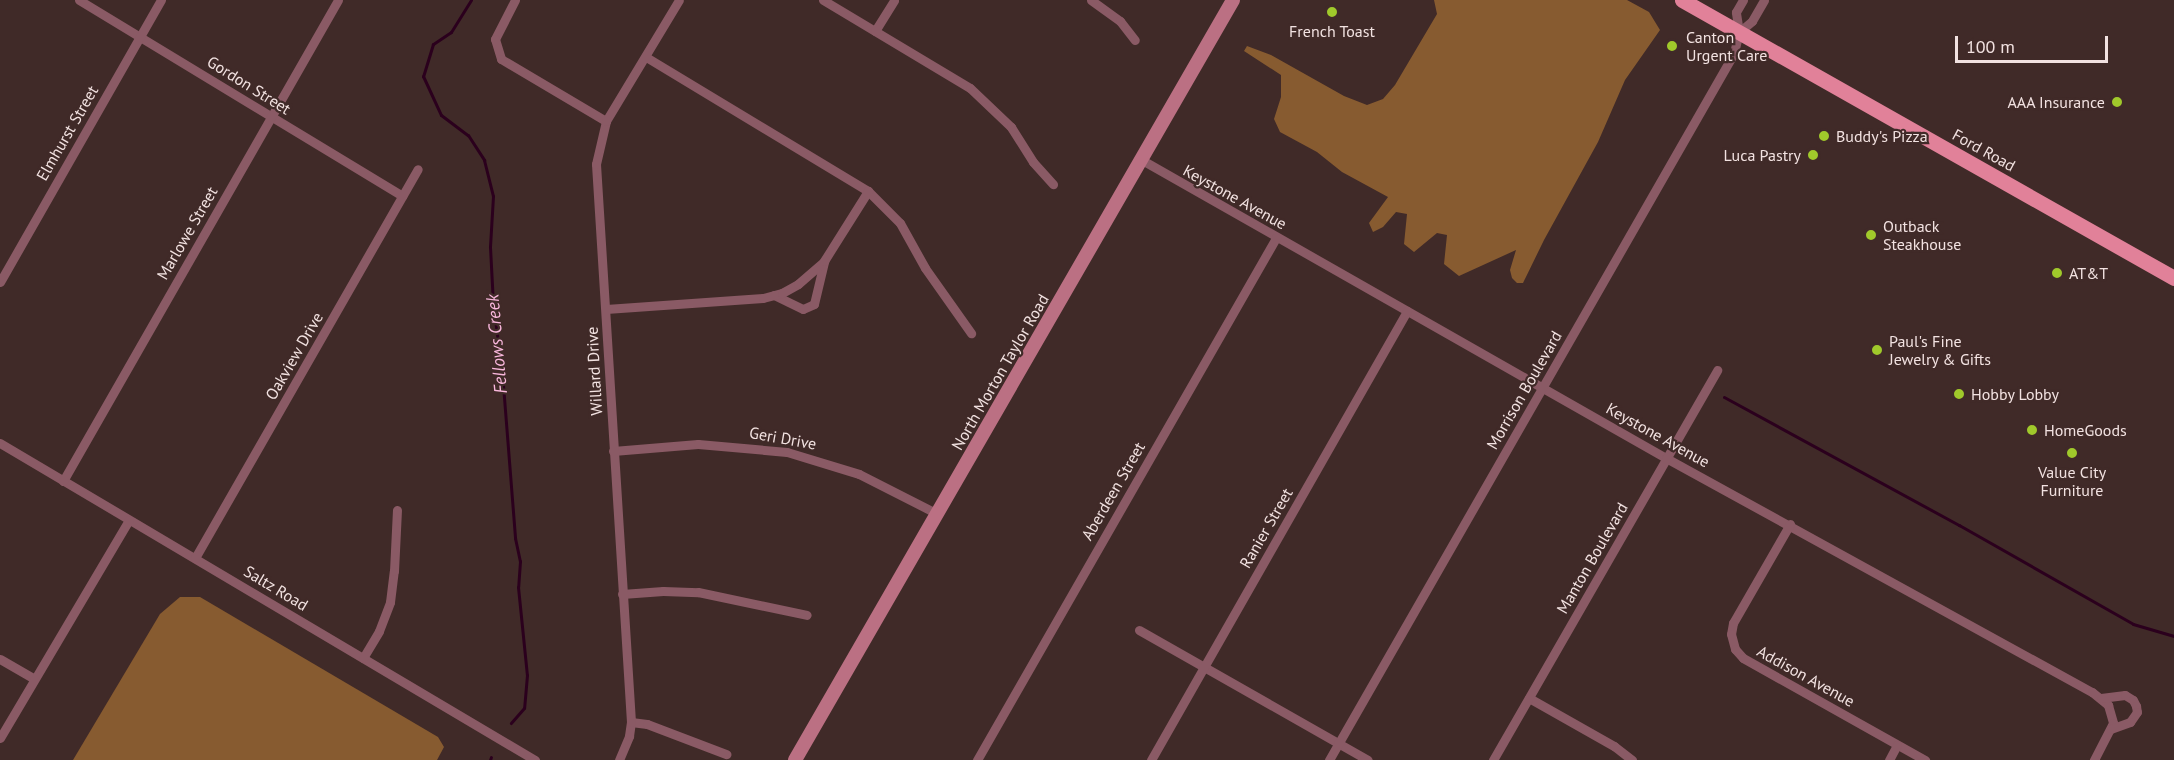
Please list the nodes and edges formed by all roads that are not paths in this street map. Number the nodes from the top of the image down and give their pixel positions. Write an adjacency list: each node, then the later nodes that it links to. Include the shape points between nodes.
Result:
1 (79, 0): 15 (street, Gordon Street)
2 (161, 0): 15 (street, Elmhurst Street)
3 (338, 0): 18 (street, Marlowe Street)
4 (515, 0): 19 (street, via 497,32 496,50 506,64)
5 (679, 0): 17 (street, Willard Drive)
6 (823, 0): 13 (street)
7 (894, 0): 13 (street)
8 (1091, 0): 16 (street, via 1120,21)
9 (1233, 0): 20 (street, North Morton Taylor Road)
10 (1682, 0): 14 (main road, Ford Road)
11 (1743, 0): 14 (street, via 1736,12)
12 (1764, 0): 14 (street, via 1752,21)
13 (875, 32): 22 (street, via 985,100 1011,127 1033,162)
14 (1739, 32): 27 (main road, Ford Road); 34 (street, Morrison Boulevard, via 1734,53)
15 (141, 35): 18 (street, Gordon Street); 28 (street, Elmhurst Street)
16 (1135, 39)
17 (646, 57): 19 (street, Willard Drive); 23 (street)
18 (272, 116): 24 (street, Gordon Street); 38 (street, Marlowe Street)
19 (606, 121): 30 (street, Willard Drive, via 596,171)
20 (1142, 160): 25 (street, Keystone Avenue); 40 (street, North Morton Taylor Road)
21 (418, 169): 24 (street, Oakview Drive)
22 (1053, 184)
23 (868, 191): 26 (street); 32 (street, via 900,223 925,268)
24 (402, 196): 43 (street, Oakview Drive)
25 (1276, 238): 31 (street, Keystone Avenue); 62 (street, Aberdeen Street)
26 (824, 261): 29 (street, via 798,284); 29 (street, via 814,304 803,309)
27 (2174, 278)
28 (0, 282)
29 (774, 295): 30 (street)
30 (606, 309): 36 (street, Willard Drive)
31 (1407, 311): 34 (street, Keystone Avenue); 49 (street, Ranier Street)
32 (971, 333)
33 (1717, 370): 37 (street, Manton Boulevard)
34 (1543, 388): 37 (street, Keystone Avenue); 56 (street, Morrison Boulevard)
35 (0, 443): 38 (street, Saltz Road)
36 (613, 451): 40 (street, Geri Drive, via 698,444 787,452 859,474); 44 (street, Willard Drive)
37 (1666, 458): 42 (street, Keystone Avenue); 51 (street, Manton Boulevard)
38 (63, 481): 41 (street, Saltz Road)
39 (397, 510): 47 (street, via 390,602)
40 (936, 513): 61 (street, North Morton Taylor Road)
41 (129, 520): 43 (street, Saltz Road); 50 (street)
42 (1790, 524): 52 (street, Keystone Avenue); 57 (street, Addison Avenue, via 1733,623 1735,649 1743,658)
43 (195, 558): 47 (street, Saltz Road)
44 (622, 594): 45 (street, via 698,592); 53 (street, Willard Drive)
45 (807, 615)
46 (1139, 630): 49 (street)
47 (363, 658): 59 (street, Saltz Road)
48 (0, 659): 50 (street)
49 (1204, 666): 56 (street); 63 (street, Ranier Street)
50 (34, 679): 55 (street)
51 (1529, 698): 66 (street, Manton Boulevard); 67 (street)
52 (2100, 698): 54 (street, via 2111,710); 54 (street, via 2126,695 2136,706 2137,712 2130,722)
53 (631, 722): 58 (street); 60 (street, Willard Drive)
54 (2111, 729): 70 (street)
55 (0, 738)
56 (1339, 744): 64 (street, Morrison Boulevard); 65 (street)
57 (1897, 745): 68 (street); 69 (street, Addison Avenue)
58 (726, 754)
59 (535, 760)
60 (619, 760)
61 (795, 760)
62 (977, 760)
63 (1151, 760)
64 (1329, 760)
65 (1368, 760)
66 (1493, 760)
67 (1632, 760)
68 (1888, 760)
69 (1925, 760)
70 (2094, 760)

